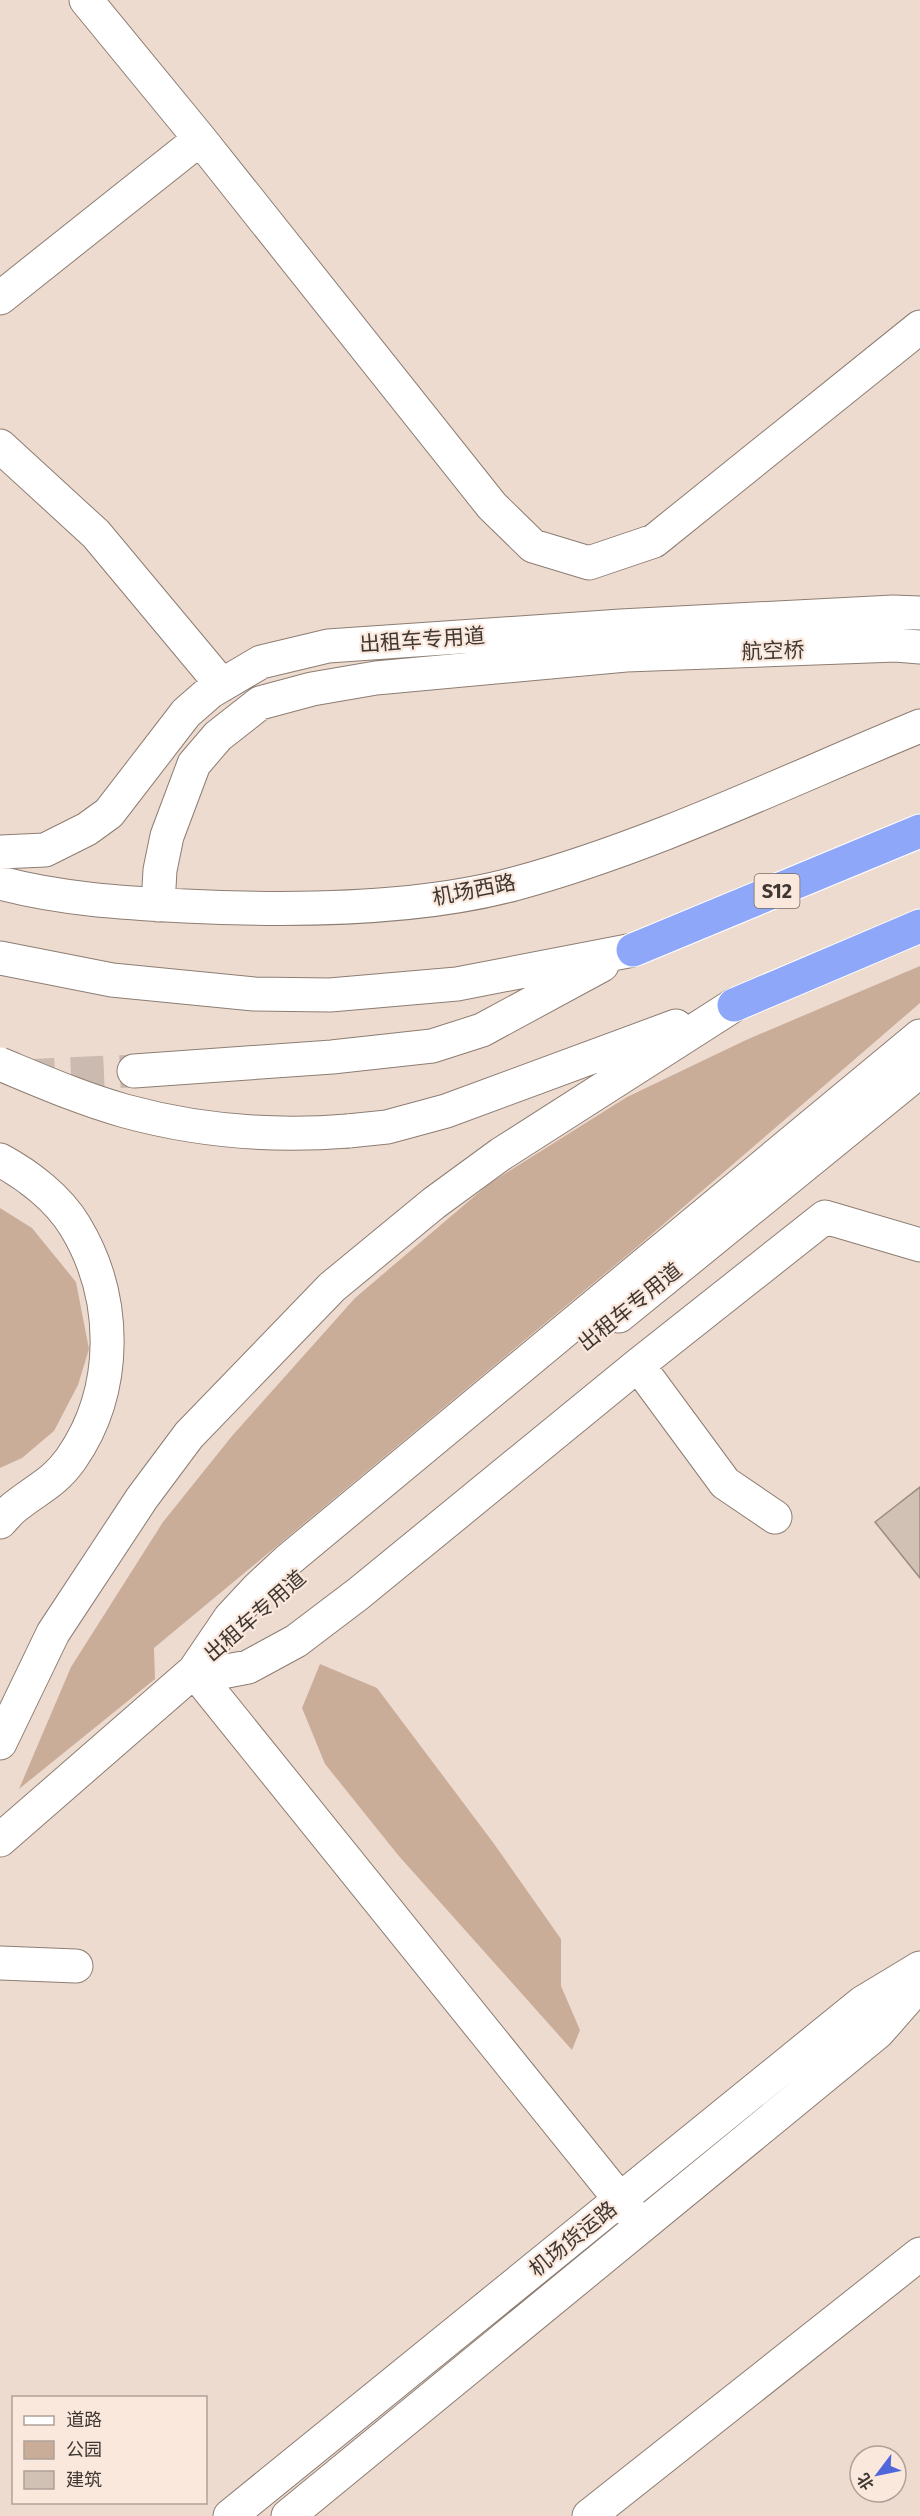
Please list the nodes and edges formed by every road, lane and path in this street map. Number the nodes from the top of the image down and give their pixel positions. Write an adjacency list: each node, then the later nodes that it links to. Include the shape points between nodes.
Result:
1 (86, 0): 2 (street)
2 (200, 140): 3 (street); 4 (street, via 492,507 533,546 589,563 654,542)
3 (0, 298)
4 (920, 327)
5 (0, 446): 9 (street, via 96,534)
6 (920, 613): 7 (street, 出租车专用道, via 893,612)
7 (624, 640): 8 (street, 航空桥); 9 (street, 出租车专用道, via 328,646 261,662); 14 (street, via 312,689 260,703 218,736 194,764 167,836)
8 (920, 647)
9 (222, 685): 12 (street, 出租车专用道, via 186,713 109,813 45,850)
10 (920, 726): 14 (street, 机场西路, via 674,830 512,885 425,900 293,909)
11 (920, 831): 16 (highway, S12)
12 (0, 852)
13 (0, 883): 14 (street, 机场西路, via 60,896)
14 (158, 905)
15 (920, 926): 18 (highway)
16 (633, 950): 17 (street, via 457,984 330,994 254,994 124,981); 21 (street, via 482,1030 432,1046)
17 (0, 958)
18 (734, 1005): 20 (street, bridge, via 462,1106 387,1127 348,1131 276,1134 166,1121 123,1111); 29 (street, via 485,1166 332,1287 189,1435 142,1498 53,1633)
19 (920, 1036): 28 (street, via 287,1561 230,1618)
20 (0, 1064)
21 (134, 1071)
22 (920, 1071): 28 (street, 出租车专用道, via 233,1632)
23 (0, 1160): 26 (street, via 39,1187 74,1225 98,1281 108,1343 100,1397 72,1457 48,1485)
24 (920, 1245): 25 (street, 出租车专用道, via 825,1217)
25 (638, 1365): 27 (street, via 725,1483); 28 (street, 出租车专用道, via 296,1641 248,1667 222,1672)
26 (5, 1512)
27 (775, 1517)
28 (194, 1671): 30 (street); 35 (street)
29 (0, 1743)
30 (0, 1840)
31 (0, 1963): 32 (street)
32 (76, 1966)
33 (920, 1968): 35 (street, 机场货运路, via 862,2003)
34 (920, 1984): 36 (street, 机场货运路, via 878,2032)
35 (621, 2200): 36 (street); 38 (street, 机场货运路)
36 (643, 2227): 39 (street, 机场货运路)
37 (920, 2254): 40 (street)
38 (230, 2516)
39 (288, 2516)
40 (589, 2516)

